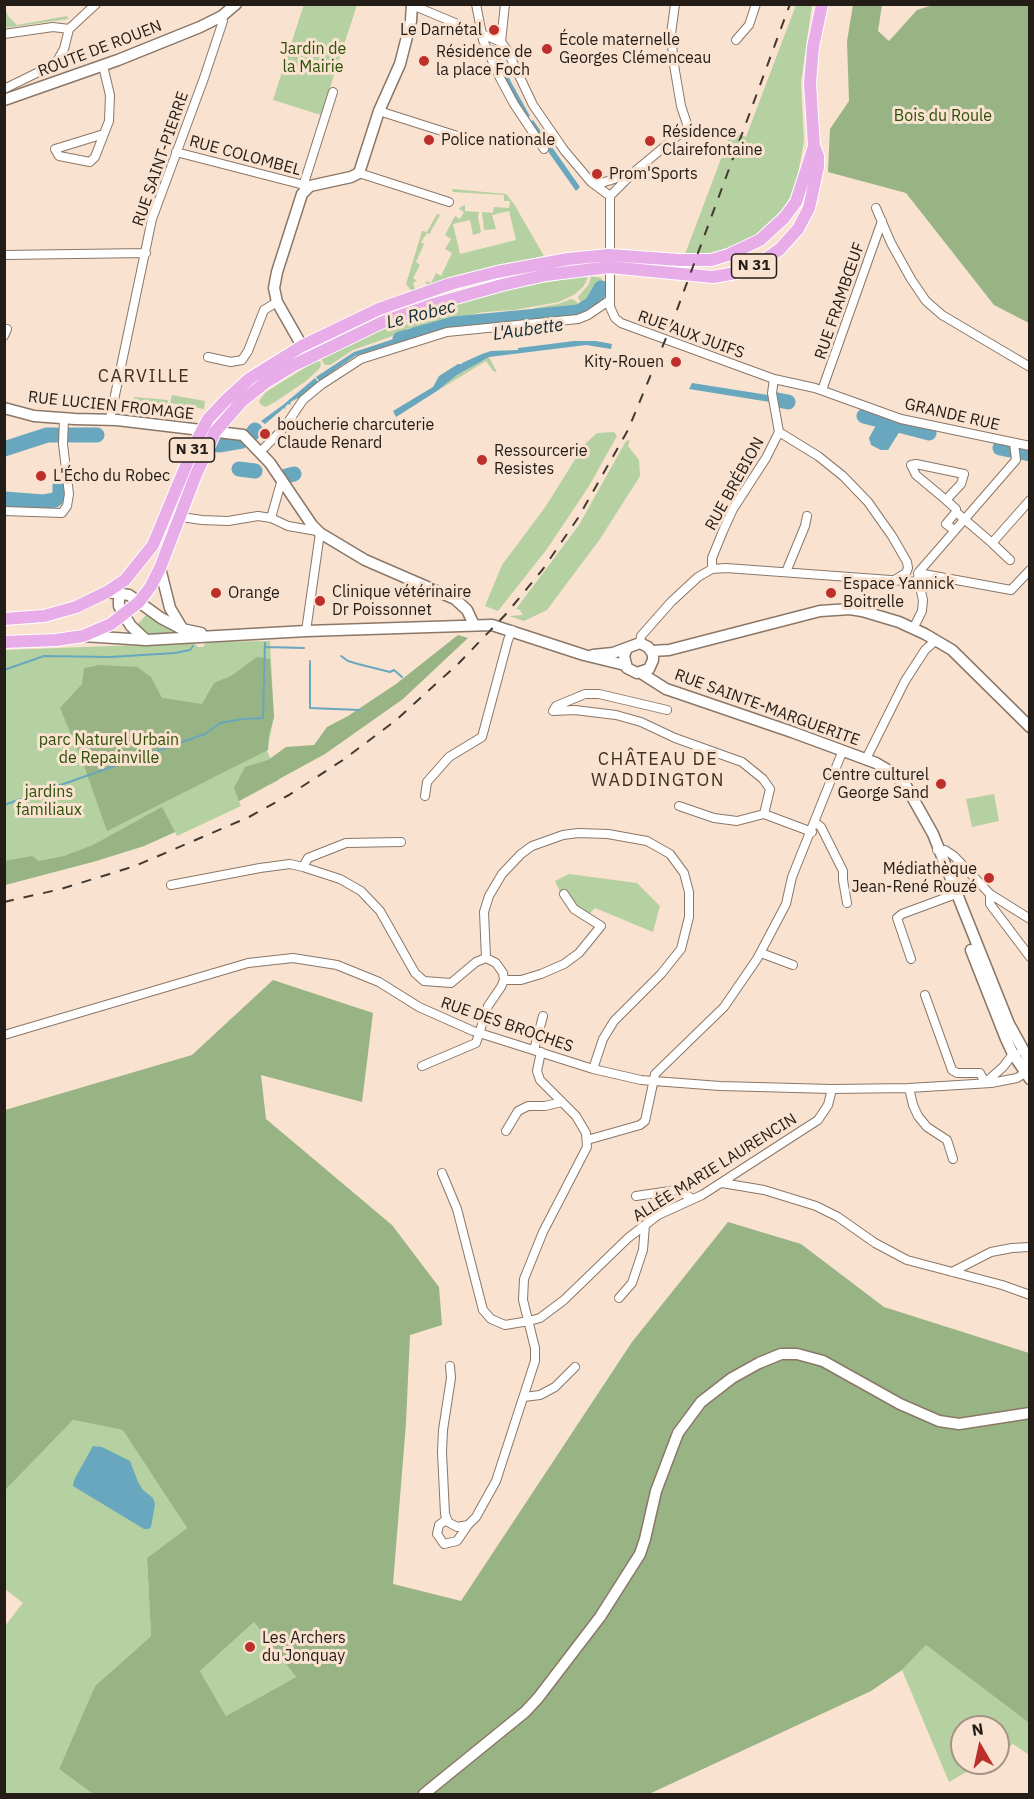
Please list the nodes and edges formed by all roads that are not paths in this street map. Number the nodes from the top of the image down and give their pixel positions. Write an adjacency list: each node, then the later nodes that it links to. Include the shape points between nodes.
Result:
1 (96, 4): 10 (street)
2 (236, 4): 9 (main road, ROUTE DE ROUEN)
3 (476, 4): 12 (street)
4 (505, 4): 14 (street)
5 (675, 4): 25 (street, via 671,34 674,65 688,127)
6 (756, 4): 13 (street, via 749,25)
7 (822, 4): 22 (main road, N 31, via 810,83)
8 (412, 5): 12 (street); 19 (main road, via 400,64)
9 (222, 16): 15 (main road, ROUTE DE ROUEN); 24 (street, RUE SAINT-PIERRE, via 208,67)
10 (69, 29): 11 (street, via 53,27); 16 (street, via 57,61)
11 (4, 34)
12 (482, 34): 14 (street); 23 (street, via 507,91)
13 (736, 40)
14 (501, 42): 27 (street, via 538,114)
15 (103, 66): 18 (main road, ROUTE DE ROUEN); 20 (street, via 110,104 110,121)
16 (4, 89)
17 (333, 92): 28 (street)
18 (4, 100)
19 (379, 111): 21 (street); 26 (main road)
20 (104, 134): 20 (street, via 90,162 59,156 55,149)
21 (470, 140)
22 (814, 146): 35 (main road, N 31, via 796,202 771,232 750,246 711,260); 35 (main road, N 31, via 819,156 809,208 786,243 759,264 713,277)
23 (544, 149)
24 (176, 152): 28 (street, RUE COLOMBEL); 33 (street, RUE SAINT-PIERRE, via 152,219)
25 (634, 172): 27 (street); 29 (street)
26 (359, 173): 28 (main road); 30 (street)
27 (595, 185): 29 (street)
28 (306, 187): 37 (main road, via 277,272 274,288)
29 (610, 196): 35 (street)
30 (449, 202)
31 (876, 208): 32 (street)
32 (882, 221): 41 (street, via 926,301 942,315); 43 (street, RUE FRAMBŒUF)
33 (146, 253): 34 (street); 46 (street, RUE SAINT-PIERRE)
34 (4, 255)
35 (609, 261): 36 (street); 38 (main road, N 31, via 534,264 450,284 379,309); 40 (main road, N 31, via 453,298 383,322)
36 (609, 300): 42 (street, RUE AUX JUIFS, via 611,312 621,323); 52 (street, via 578,319 447,332 366,357 303,400 284,428)
37 (278, 302): 38 (main road); 39 (street, via 264,310 242,360)
38 (302, 346): 40 (main road); 47 (main road, N 31, via 249,379)
39 (208, 357)
40 (308, 358): 48 (main road, N 31, via 242,401)
41 (1029, 367)
42 (774, 380): 43 (street, RUE AUX JUIFS); 49 (street, RUE BRÉBION, via 772,399)
43 (822, 390): 50 (street, GRANDE RUE, via 901,419)
44 (4, 408): 45 (main road, RUE LUCIEN FROMAGE)
45 (64, 418): 46 (main road, RUE LUCIEN FROMAGE); 56 (street, via 67,506 62,513)
46 (110, 419): 47 (main road, RUE LUCIEN FROMAGE)
47 (202, 430): 48 (main road, RUE LUCIEN FROMAGE); 72 (main road, N 31, via 153,545)
48 (215, 432): 52 (main road, RUE LUCIEN FROMAGE, via 243,435); 59 (main road, N 31)
49 (778, 432): 67 (street, RUE BRÉBION, via 733,509 712,558); 71 (street, via 818,456 868,502 907,562 907,572)
50 (1015, 445): 51 (street, GRANDE RUE); 61 (street, via 1016,460)
51 (1029, 446)
52 (260, 452): 53 (main road, RUE LUCIEN FROMAGE)
53 (282, 479): 60 (street); 63 (main road, RUE LUCIEN FROMAGE)
54 (946, 500): 54 (street, via 961,484 964,474 911,465 916,475); 57 (street)
55 (1029, 500): 64 (street)
56 (4, 511)
57 (956, 512): 61 (street); 62 (street, via 946,524)
58 (807, 516): 69 (street)
59 (181, 517): 60 (street, via 228,521); 66 (main road, N 31)
60 (271, 518): 63 (street)
61 (965, 519): 62 (street); 64 (street)
62 (954, 530): 70 (street)
63 (318, 532): 74 (main road, via 365,560); 82 (street)
64 (993, 543): 65 (street)
65 (1010, 560)
66 (160, 568): 73 (main road, N 31); 79 (main road, via 170,608)
67 (712, 569): 69 (street); 88 (street, via 671,602 641,636)
68 (1029, 570): 70 (street, via 1011,590)
69 (786, 572): 71 (street)
70 (918, 577): 71 (street); 80 (street, via 922,611)
71 (896, 579)
72 (115, 590): 73 (main road); 75 (main road); 76 (main road, N 31, via 44,616)
73 (139, 602): 75 (main road, N 31); 79 (main road)
74 (460, 604): 77 (main road); 78 (main road)
75 (124, 615): 83 (main road, N 31); 85 (main road)
76 (4, 619)
77 (460, 625): 78 (main road); 82 (main road)
78 (474, 625): 81 (main road)
79 (182, 628): 84 (main road)
80 (913, 629): 86 (main road); 91 (main road, via 861,611 820,611 669,650)
81 (512, 630): 90 (main road); 97 (street, via 482,737 449,757 427,782)
82 (306, 631): 84 (main road)
83 (83, 636): 85 (main road); 87 (main road, N 31)
84 (214, 636): 85 (main road)
85 (146, 640)
86 (936, 640): 94 (main road, via 952,650); 96 (street, via 905,681)
87 (4, 642)
88 (640, 644): 89 (main road); 91 (main road)
89 (627, 648): 90 (main road); 92 (main road)
90 (584, 655): 92 (main road)
91 (649, 663): 92 (main road, via 630,670); 95 (main road, RUE SAINTE-MARGUERITE, via 659,684 678,693)
92 (625, 664)
93 (667, 710): 99 (street, via 585,694 556,706 553,711 584,711 641,722 742,762 770,789)
94 (1029, 727)
95 (843, 750): 96 (main road, RUE SAINTE-MARGUERITE); 100 (street)
96 (866, 759): 103 (main road, RUE SAINTE-MARGUERITE, via 913,807)
97 (425, 796)
98 (679, 806): 99 (street, via 737,821)
99 (764, 814): 101 (street)
100 (815, 822): 101 (street); 109 (street, via 843,871)
101 (812, 831): 111 (street, via 792,877 786,904)
102 (401, 842): 104 (street, via 346,843 308,858)
103 (936, 851): 107 (street, via 945,850 954,856); 108 (main road, RUE SAINTE-MARGUERITE)
104 (303, 867): 105 (street, via 290,864 260,868); 113 (street, via 340,879 361,891 380,911 412,969 424,981 451,983)
105 (171, 885)
106 (564, 894): 116 (street, via 574,909 601,926 579,953 564,964 521,980)
107 (990, 894): 110 (street); 112 (street, via 990,904)
108 (953, 895): 114 (street, via 897,918); 122 (main road); 123 (main road)
109 (847, 903)
110 (1029, 919)
111 (761, 952): 115 (street); 127 (street, via 724,1007)
112 (1029, 957)
113 (486, 958): 116 (street, via 496,963); 125 (street, via 484,912 489,896 502,874 532,846 563,835 608,834 646,842 670,854 684,873 689,892 689,917 681,949 662,974 614,1021)
114 (911, 959)
115 (793, 965)
116 (504, 980): 119 (street, via 488,1006)
117 (925, 995): 128 (street, via 952,1070 980,1073)
118 (543, 1016): 121 (street)
119 (480, 1032): 120 (street, RUE DES BROCHES, via 419,1007 358,972 292,958 248,963); 121 (street, RUE DES BROCHES); 124 (street, via 476,1042)
120 (4, 1035)
121 (537, 1051): 125 (street, RUE DES BROCHES); 131 (street, via 540,1080)
122 (1013, 1054): 123 (street); 126 (main road); 128 (street)
123 (1028, 1057)
124 (422, 1066)
125 (593, 1069): 127 (street, RUE DES BROCHES)
126 (1028, 1074): 128 (street, RUE DES BROCHES)
127 (652, 1081): 130 (street, RUE DES BROCHES); 133 (street, via 645,1121)
128 (985, 1083): 129 (street, RUE DES BROCHES)
129 (909, 1088): 130 (street, RUE DES BROCHES); 134 (street, via 918,1116 947,1140)
130 (832, 1089): 136 (street, ALLÉE MARIE LAURENCIN, via 818,1120)
131 (562, 1102): 132 (street, via 518,1111); 133 (street, via 576,1116)
132 (506, 1131)
133 (587, 1140): 144 (street, via 524,1279 523,1300)
134 (952, 1159)
135 (442, 1173): 144 (street, ALLÉE MARIE LAURENCIN, via 457,1209 483,1310 505,1325)
136 (722, 1183): 138 (street, ALLÉE MARIE LAURENCIN); 141 (street, via 764,1190 816,1206 907,1260)
137 (636, 1196): 138 (street, via 677,1190)
138 (693, 1199): 139 (street, ALLÉE MARIE LAURENCIN)
139 (645, 1225): 143 (street, via 643,1250 632,1283); 144 (street, ALLÉE MARIE LAURENCIN, via 556,1306)
140 (1029, 1247): 141 (street, via 991,1252)
141 (952, 1272): 142 (street)
142 (1029, 1295)
143 (619, 1298)
144 (529, 1322): 147 (street, via 536,1361)
145 (450, 1366): 149 (street, via 442,1452)
146 (575, 1367): 147 (street, via 555,1387 540,1395)
147 (524, 1396): 150 (street, via 496,1481)
148 (1029, 1413): 151 (main road, via 959,1424 939,1421 824,1362 798,1354 781,1354 732,1378 701,1402 678,1433 658,1483 640,1554 600,1617 525,1712)
149 (447, 1519): 150 (street, via 457,1527); 150 (street, via 436,1534 444,1544 457,1541)
150 (468, 1525)
151 (424, 1794)

